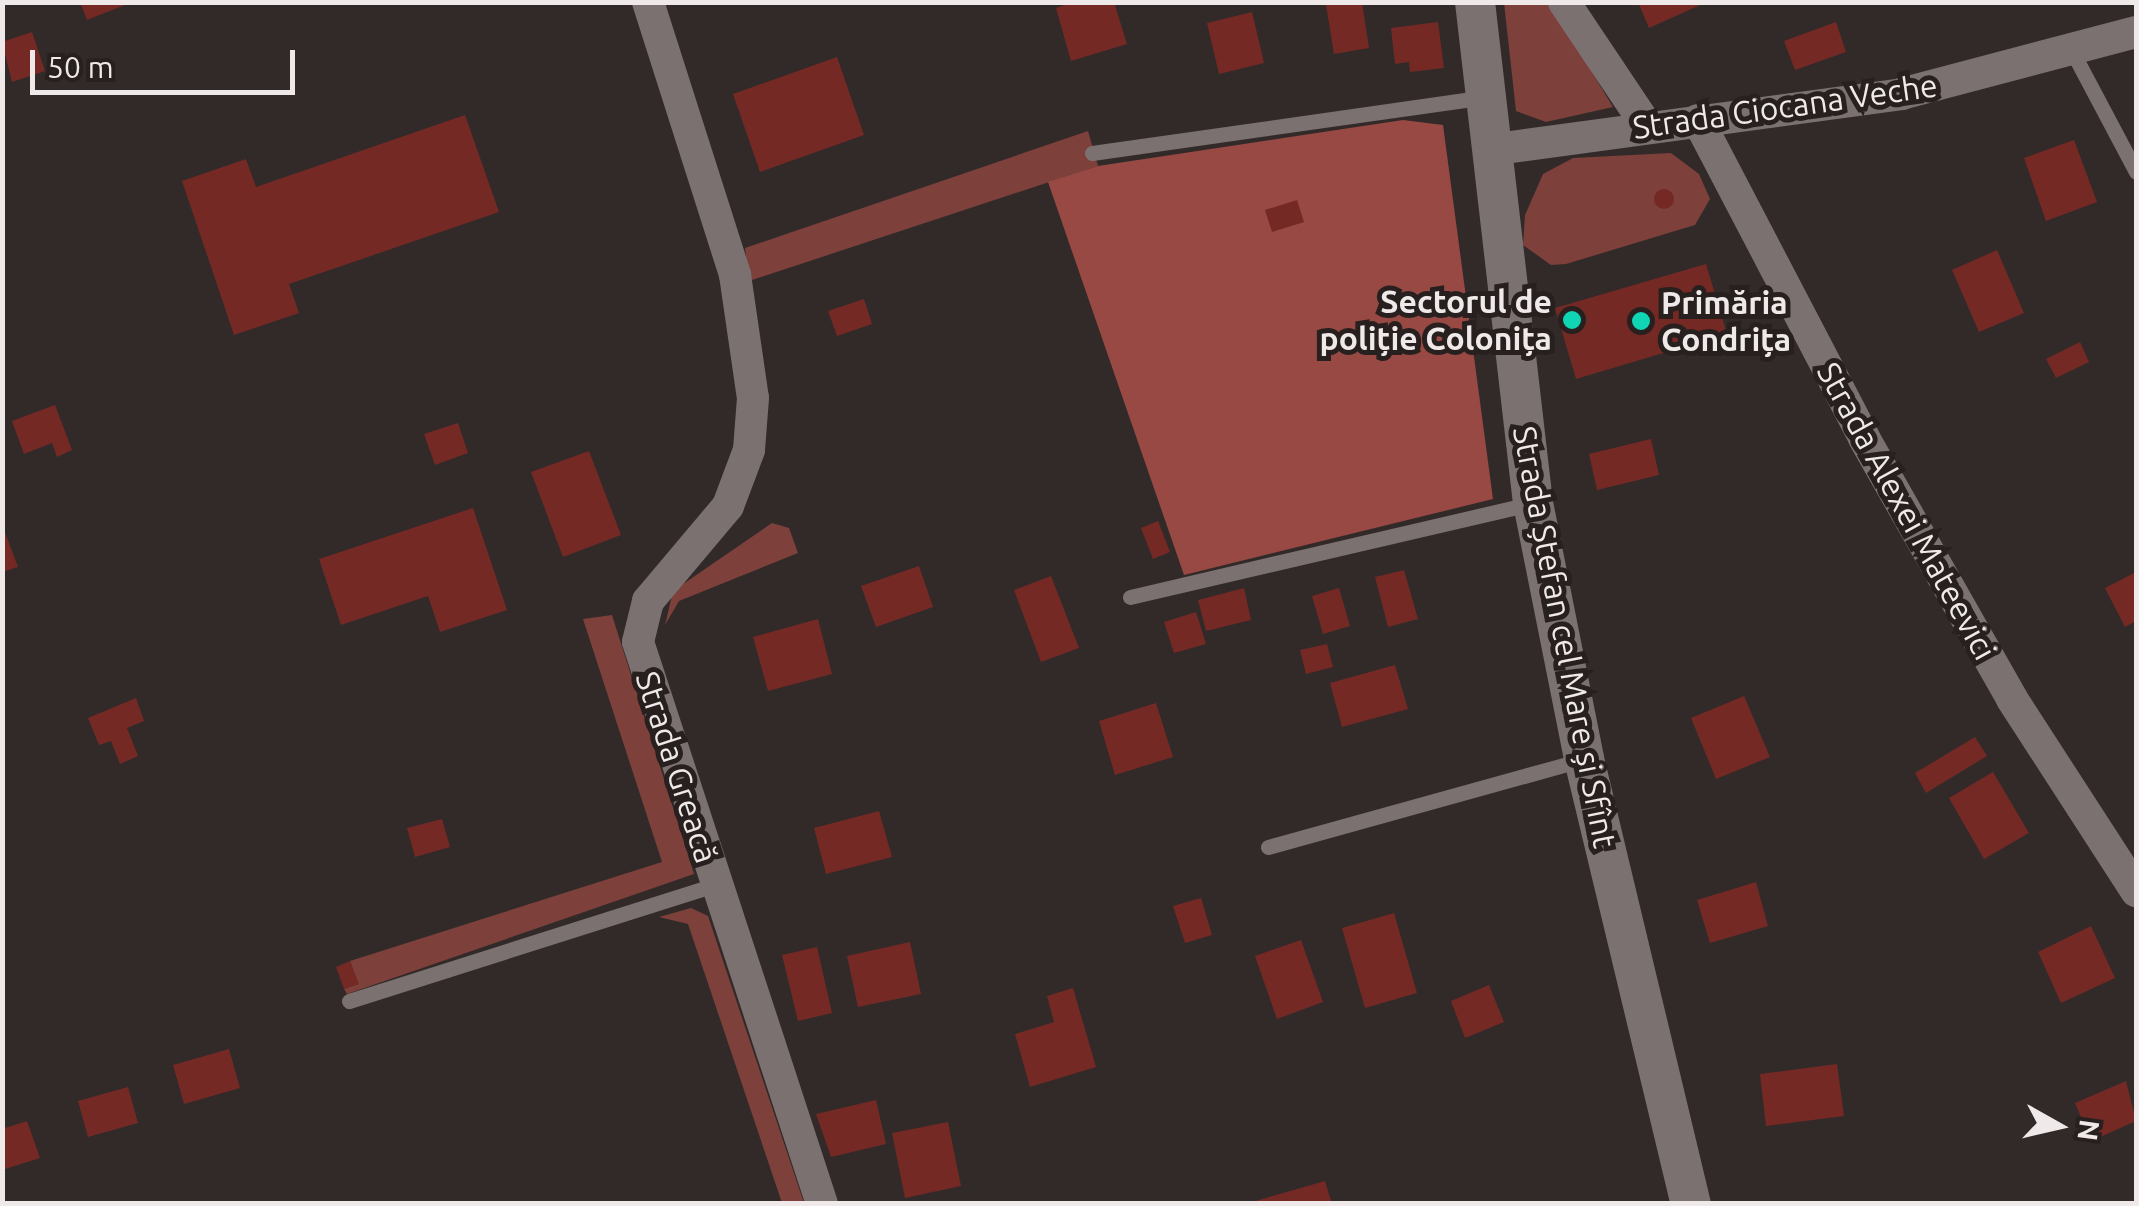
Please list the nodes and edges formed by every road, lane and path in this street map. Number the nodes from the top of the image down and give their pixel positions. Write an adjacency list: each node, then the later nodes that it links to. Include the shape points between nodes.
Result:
1 (1475, 2): 6 (street, Strada Ștefan cel Mare și Sfînt)
2 (1564, 2): 8 (street)
3 (658, 6): 16 (street, Strada Greacă, via 734,275 753,398 748,450 728,506 648,601 638,642)
4 (2136, 32): 5 (street, Strada Ciocana Veche)
5 (2072, 51): 7 (street, Strada Ciocana Veche, via 1901,94); 11 (lane)
6 (1484, 96): 9 (street, Strada Ștefan cel Mare și Sfînt); 10 (lane)
7 (1698, 120): 8 (street, Strada Ciocana Veche); 17 (street, Strada Alexei Mateevici, via 1864,438 2012,699)
8 (1647, 126): 9 (street, Strada Ciocana Veche)
9 (1489, 150): 12 (street, Strada Ștefan cel Mare și Sfînt)
10 (1092, 153)
11 (2136, 172)
12 (1533, 503): 13 (lane); 14 (street, Strada Ștefan cel Mare și Sfînt)
13 (1130, 597)
14 (1584, 760): 15 (lane); 20 (street, Strada Ștefan cel Mare și Sfînt)
15 (1268, 847)
16 (715, 885): 18 (lane); 19 (street, Strada Greacă)
17 (2136, 891)
18 (349, 1001)
19 (822, 1204)
20 (1692, 1204)

